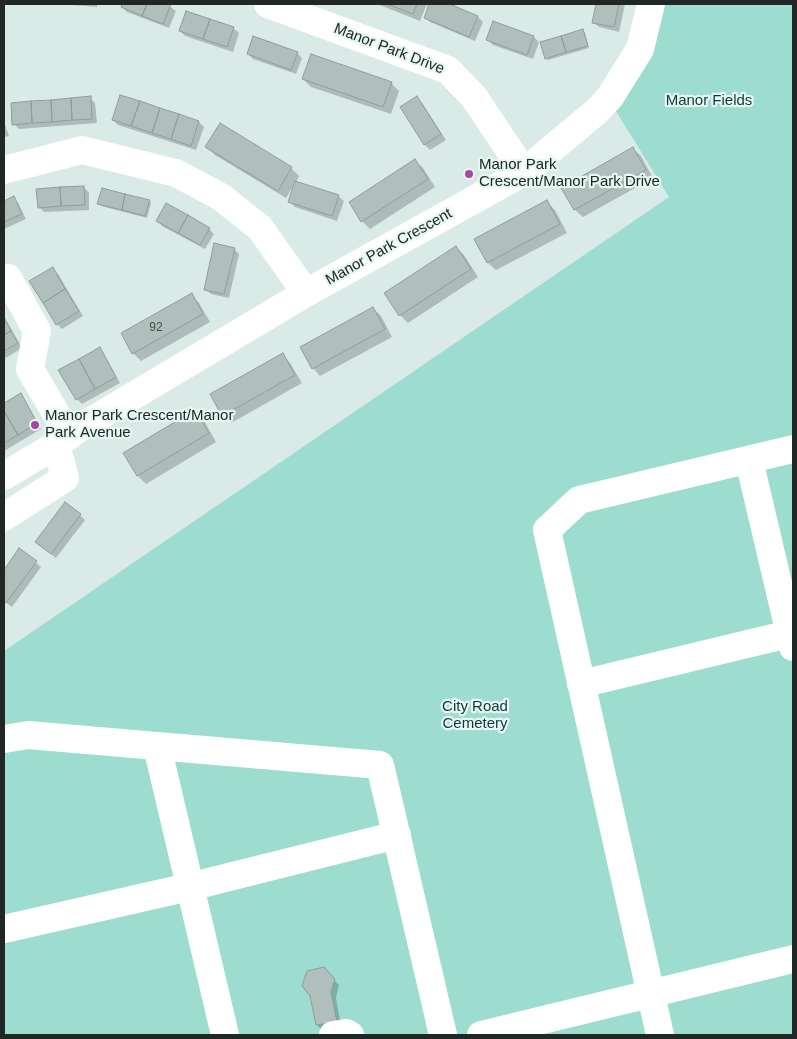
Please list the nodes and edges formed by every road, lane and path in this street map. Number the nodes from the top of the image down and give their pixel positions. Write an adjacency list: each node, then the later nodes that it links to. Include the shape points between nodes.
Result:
1 (268, 4): 4 (street, Manor Park Drive, via 448,70 474,96)
2 (651, 4): 4 (street, Manor Park Crescent, via 640,49 610,97)
3 (4, 170): 6 (street, via 82,150 176,173 221,197 260,228)
4 (524, 172): 6 (street, Manor Park Crescent)
5 (8, 278): 7 (street, via 37,331 30,369)
6 (306, 293): 7 (street, Manor Park Crescent)
7 (62, 441): 10 (street, Manor Park Crescent); 11 (street, via 66,478)
8 (793, 449): 9 (street)
9 (749, 460): 12 (street); 13 (street, via 579,500 548,530)
10 (4, 476)
11 (4, 517)
12 (792, 638): 13 (street)
13 (582, 684): 20 (street)
14 (4, 739): 15 (street, via 28,735)
15 (157, 746): 16 (street, via 380,765); 17 (street)
16 (397, 835): 17 (street); 24 (street)
17 (188, 887): 18 (street); 21 (street)
18 (4, 929)
19 (793, 959): 20 (street)
20 (650, 995): 25 (street); 26 (street)
21 (224, 1035)
22 (333, 1035): 23 (street)
23 (350, 1035)
24 (443, 1035)
25 (480, 1035)
26 (660, 1035)

